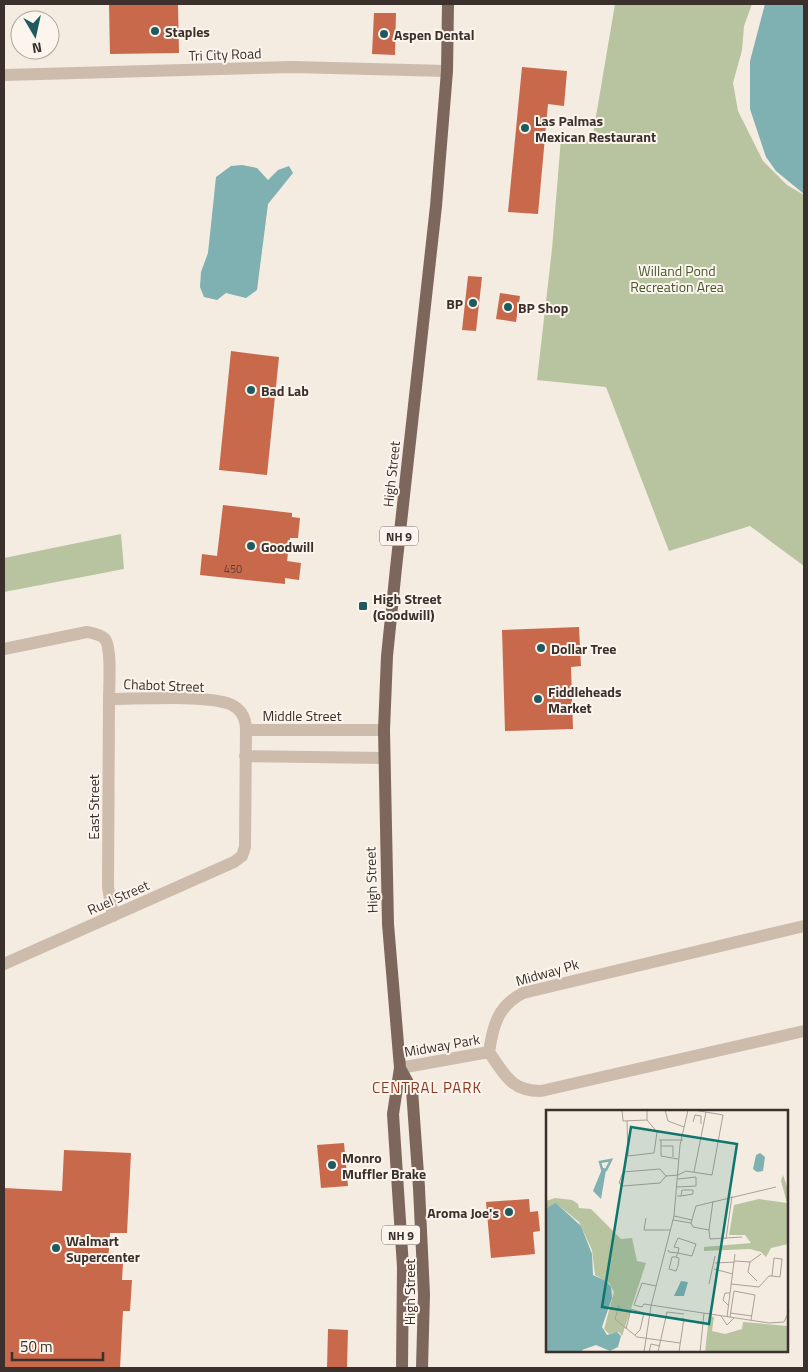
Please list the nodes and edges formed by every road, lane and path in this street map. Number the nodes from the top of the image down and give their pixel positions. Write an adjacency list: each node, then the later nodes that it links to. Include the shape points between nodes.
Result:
1 (448, 4): 2 (main road, High Street / NH 9)
2 (447, 71): 3 (street, Tri City Road, via 293,67); 7 (main road, High Street / NH 9, via 436,206 390,626)
3 (4, 75)
4 (4, 649): 5 (street, Chabot Street, via 87,632 96,633 108,647)
5 (109, 699): 6 (street, Chabot Street, via 197,700 228,704 241,712); 11 (street, East Street, via 108,887)
6 (246, 730): 7 (street, Middle Street); 8 (street, Middle Street)
7 (384, 730): 9 (main road, High Street / NH 9)
8 (245, 756): 9 (street); 10 (street, Middle Street, via 245,847)
9 (383, 758): 16 (main road, High Street / NH 9, via 388,924)
10 (242, 856): 11 (street, Ruel Street)
11 (113, 916): 13 (street, Ruel Street)
12 (804, 926): 15 (street, Midway Pk, via 523,992 502,1008)
13 (4, 964)
14 (804, 1031): 15 (street, via 541,1091 518,1088)
15 (489, 1052): 16 (street, Midway Park)
16 (400, 1068): 17 (main road, High Street / NH 9, via 393,1114 403,1267); 18 (main road, High Street / NH 9, via 412,1090 418,1170 424,1294)
17 (402, 1368)
18 (422, 1368)

